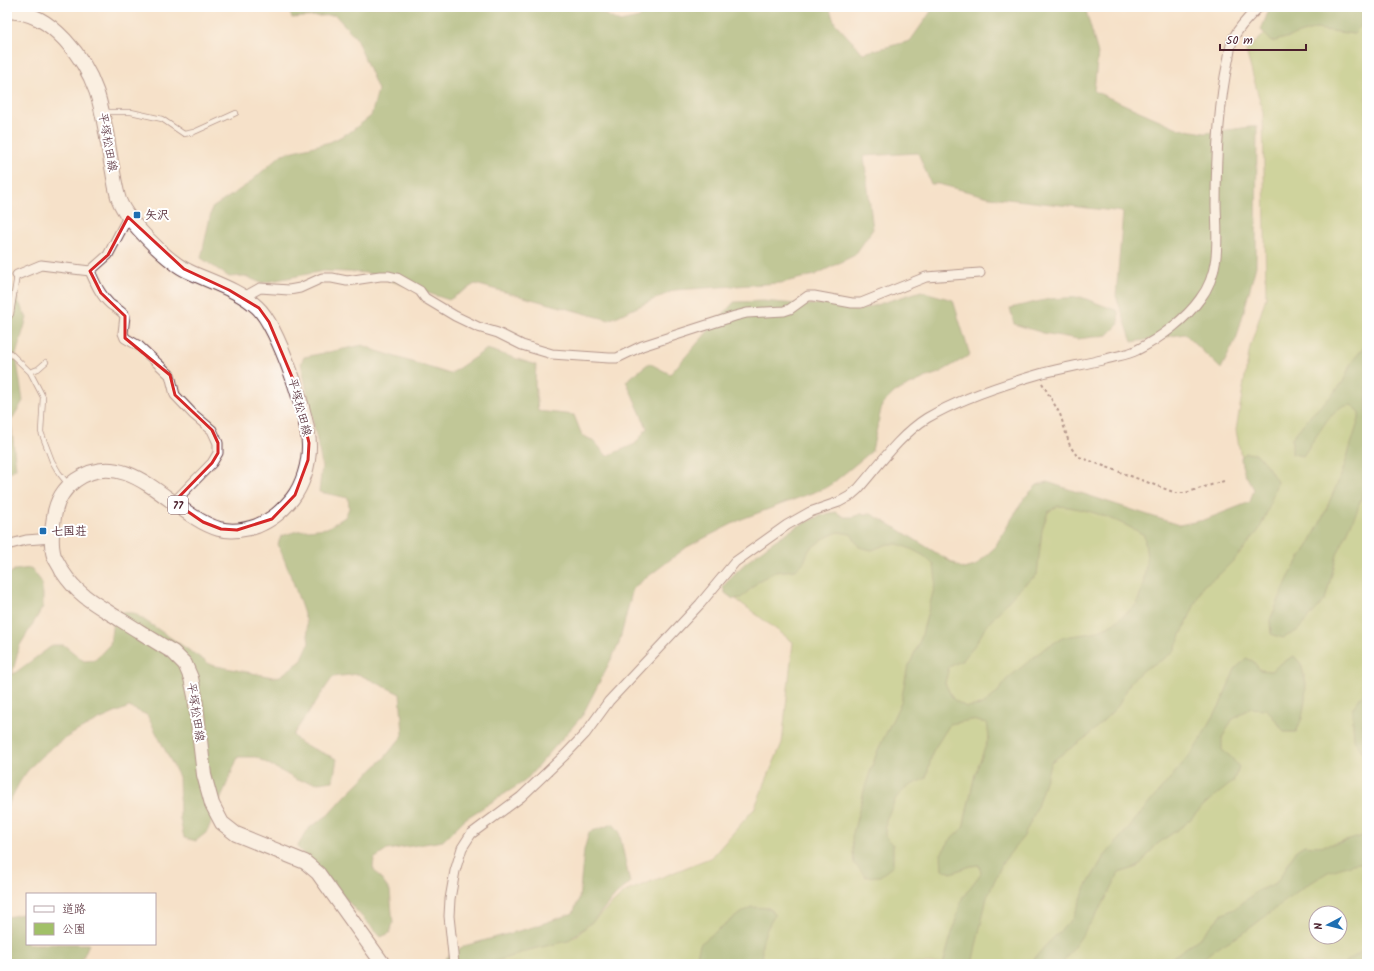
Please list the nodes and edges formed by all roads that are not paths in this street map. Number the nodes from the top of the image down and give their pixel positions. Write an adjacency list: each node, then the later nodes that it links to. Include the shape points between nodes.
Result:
1 (1259, 7): 19 (street, via 1242,24 1233,38 1224,83 1218,133 1215,268 1201,299 1184,317 1136,351 1038,375 985,392 927,418 904,437 850,496 810,512 787,525 735,562 700,604 609,701 585,734 565,755 521,797 471,834 462,848 450,899)
2 (7, 11): 3 (main road, 平塚松田線 / 77, via 43,20 75,50 85,64)
3 (103, 112): 4 (lane, via 131,112 162,119 184,134); 5 (main road, 平塚松田線 / 77, via 116,190)
4 (236, 113)
5 (128, 217): 6 (street, via 108,255); 9 (main road, 平塚松田線 / 77, via 141,232 184,269)
6 (90, 271): 8 (street, via 41,265); 15 (street, via 101,293 125,316 125,338 139,346 170,375 176,395 212,430 218,443 218,453 212,462)
7 (980, 273): 9 (street, via 926,277 861,304 808,296 784,311 735,316 642,346 617,358 552,354 522,345 454,316 425,298 420,291 389,276 347,281 322,278 289,290 260,288)
8 (17, 275): 10 (lane, via 11,314)
9 (244, 297): 15 (main road, 平塚松田線 / 77, via 258,308 269,322 295,384 307,425 309,443 303,477 295,495 284,508 272,519 251,528 220,529 203,522)
10 (7, 320)
11 (7, 350): 13 (lane)
12 (46, 362): 13 (lane)
13 (30, 372): 14 (lane, via 43,397 41,432 52,461)
14 (69, 485): 15 (main road, 平塚松田線 / 77, via 79,477 94,472 121,471 146,483); 16 (main road, 平塚松田線 / 77, via 59,497 54,514)
15 (174, 502)
16 (52, 538): 17 (street, via 26,540); 18 (main road, 平塚松田線 / 77, via 54,557 70,583 85,598 173,652 185,664 195,696 204,775 212,804 222,823 236,834 305,862 318,873)
17 (7, 545)
18 (383, 964)
19 (454, 964)

